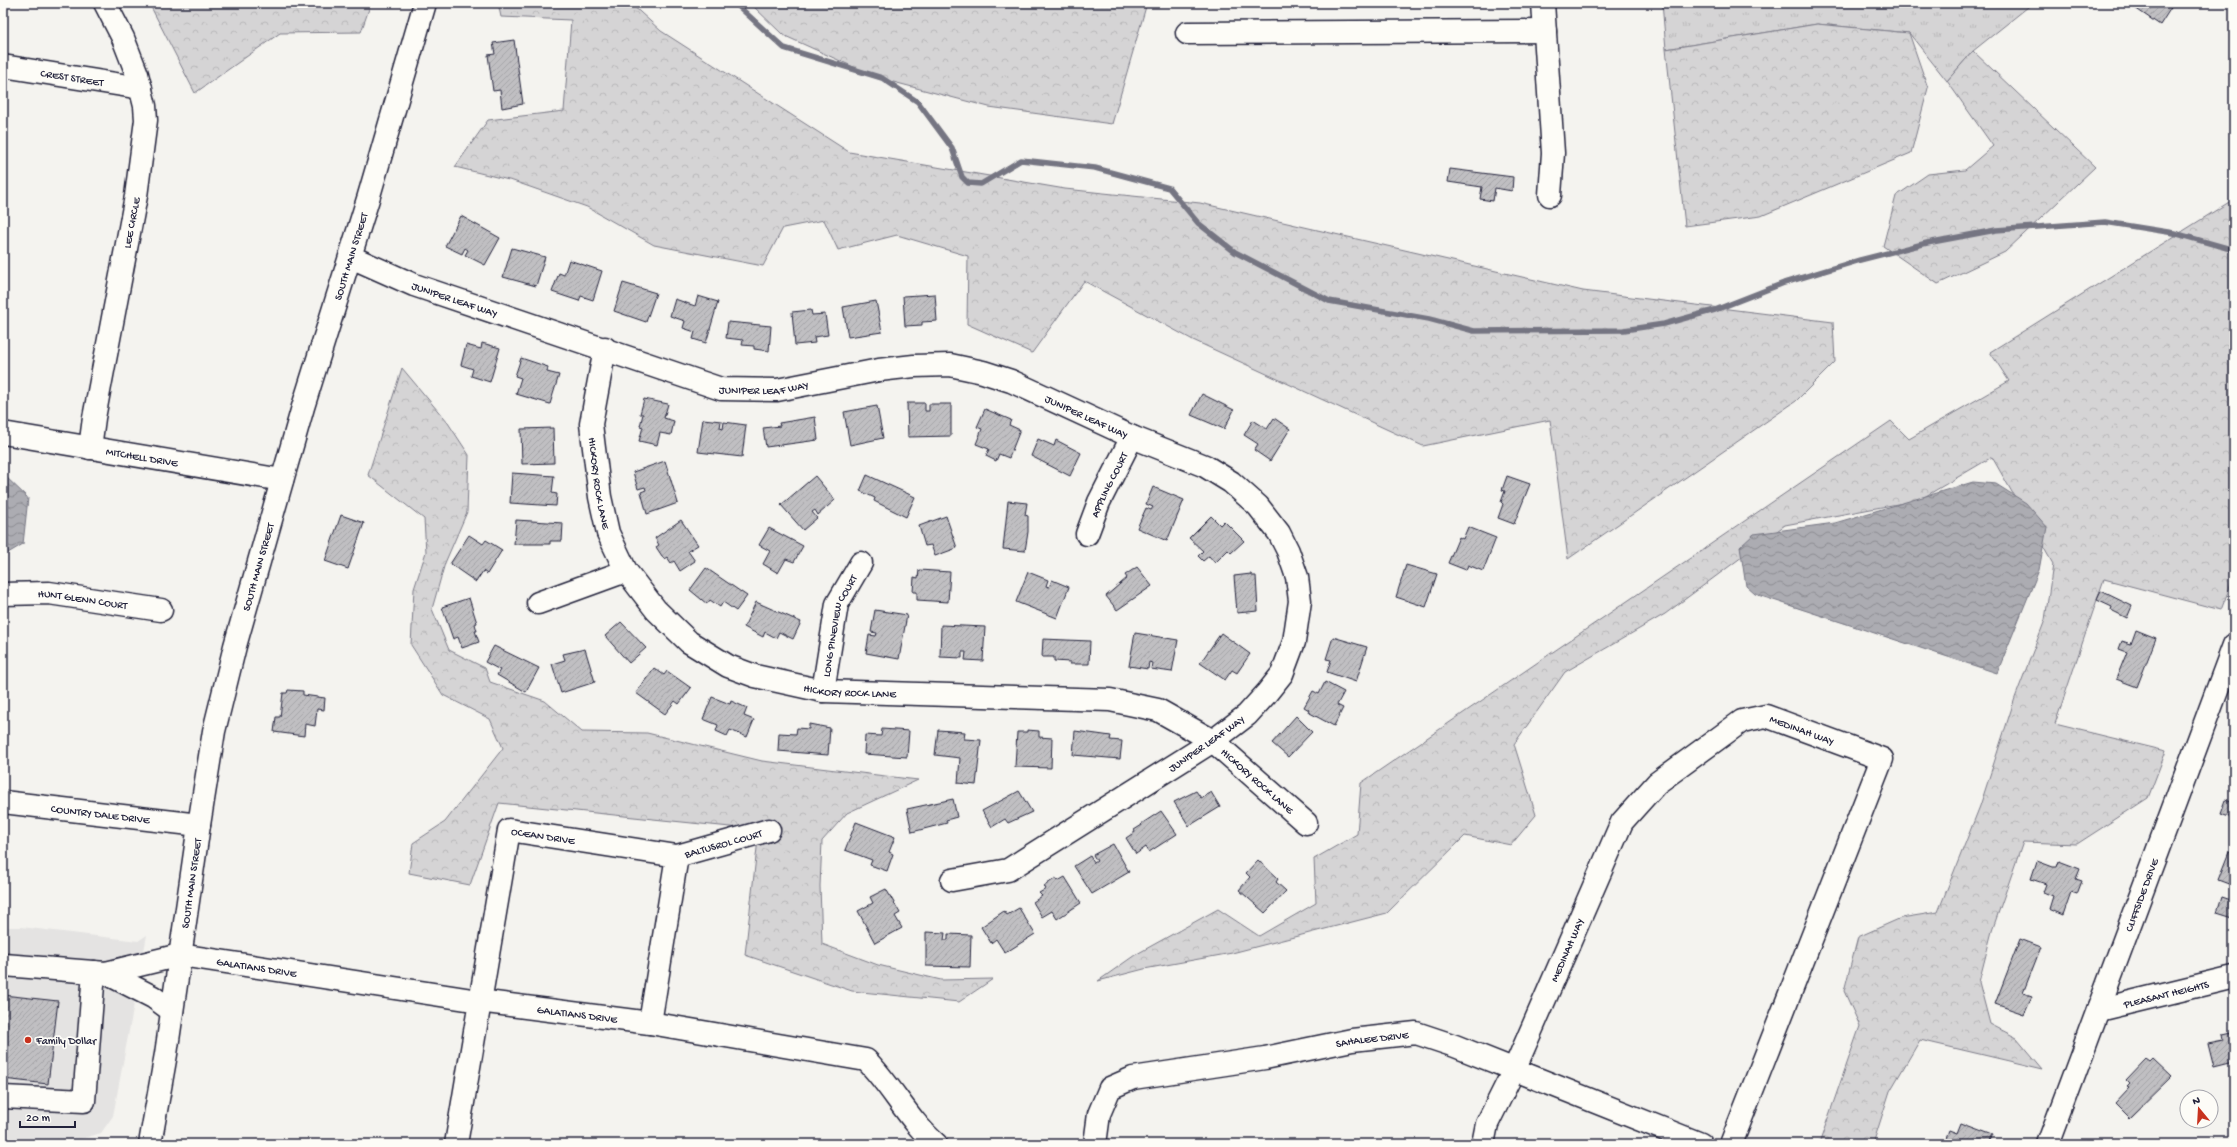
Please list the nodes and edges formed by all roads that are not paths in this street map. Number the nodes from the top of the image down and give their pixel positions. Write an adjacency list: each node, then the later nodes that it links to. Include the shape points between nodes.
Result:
1 (105, 3): 7 (street, LEE CIRCLE, via 123,38)
2 (425, 3): 9 (street, SOUTH MAIN STREET)
3 (1543, 3): 4 (street)
4 (1545, 31): 5 (street); 8 (street, via 1553,153)
5 (1187, 33)
6 (3, 66): 7 (street, CREST STREET)
7 (141, 88): 13 (street, LEE CIRCLE, via 146,120 137,188)
8 (1550, 195)
9 (350, 257): 10 (street, JUNIPER LEAF WAY, via 414,285); 14 (street, SOUTH MAIN STREET)
10 (605, 348): 12 (street, JUNIPER LEAF WAY, via 722,389 777,390 879,370 950,365 1011,381); 17 (street, HICKORY ROCK LANE, via 591,424 600,497 608,533)
11 (3, 433): 13 (street, MITCHELL DRIVE)
12 (1132, 437): 15 (street, APPLING COURT, via 1099,502); 23 (street, JUNIPER LEAF WAY, via 1205,466 1231,482 1258,506 1279,533 1297,577 1299,618 1294,642 1282,674 1247,715)
13 (90, 448): 14 (street, MITCHELL DRIVE)
14 (282, 480): 26 (street, SOUTH MAIN STREET, via 214,731)
15 (1087, 534)
16 (861, 563): 22 (street, LONG PINEVIEW COURT, via 837,604)
17 (626, 571): 19 (street); 22 (street, HICKORY ROCK LANE, via 656,610 689,642 728,666 755,676)
18 (3, 594): 20 (street, HUNT GLENN COURT, via 49,593)
19 (538, 603)
20 (161, 610)
21 (2234, 645): 35 (street, CLIFFSIDE DRIVE)
22 (823, 691): 23 (street, HICKORY ROCK LANE, via 1110,700 1158,710)
23 (1213, 741): 25 (street, HICKORY ROCK LANE); 29 (street, JUNIPER LEAF WAY, via 1008,870)
24 (3, 802): 26 (street, COUNTRY DALE DRIVE)
25 (1306, 823)
26 (198, 825): 30 (street, SOUTH MAIN STREET)
27 (769, 830): 28 (street, BALTUSROL COURT)
28 (676, 856): 34 (street, OCEAN DRIVE, via 509,830); 37 (street)
29 (952, 880)
30 (180, 955): 32 (street); 34 (street, GALATIANS DRIVE); 36 (street, SOUTH MAIN STREET)
31 (4, 965): 32 (street)
32 (100, 973): 36 (street, via 152,997); 39 (street, via 84,1101)
33 (2234, 977): 35 (street, PLEASANT HEIGHTS)
34 (479, 1001): 37 (street, GALATIANS DRIVE); 41 (street, OCEAN DRIVE)
35 (2098, 1010): 47 (street, CLIFFSIDE DRIVE)
36 (172, 1012): 40 (street, SOUTH MAIN STREET)
37 (650, 1023): 42 (street, GALATIANS DRIVE, via 866,1060 880,1074 921,1131)
38 (1514, 1070): 43 (street, SAHALEE DRIVE, via 1416,1033 1352,1040 1266,1058 1133,1078 1110,1088 1099,1114); 44 (street, MEDINAH WAY, via 1487,1124); 45 (street, SAHALEE DRIVE); 46 (street, MEDINAH WAY, via 1622,822 1657,783 1715,740 1742,722 1766,716 1882,759)
39 (3, 1097)
40 (150, 1144)
41 (456, 1144)
42 (936, 1144)
43 (1095, 1144)
44 (1483, 1144)
45 (1701, 1144)
46 (1731, 1144)
47 (2048, 1144)

